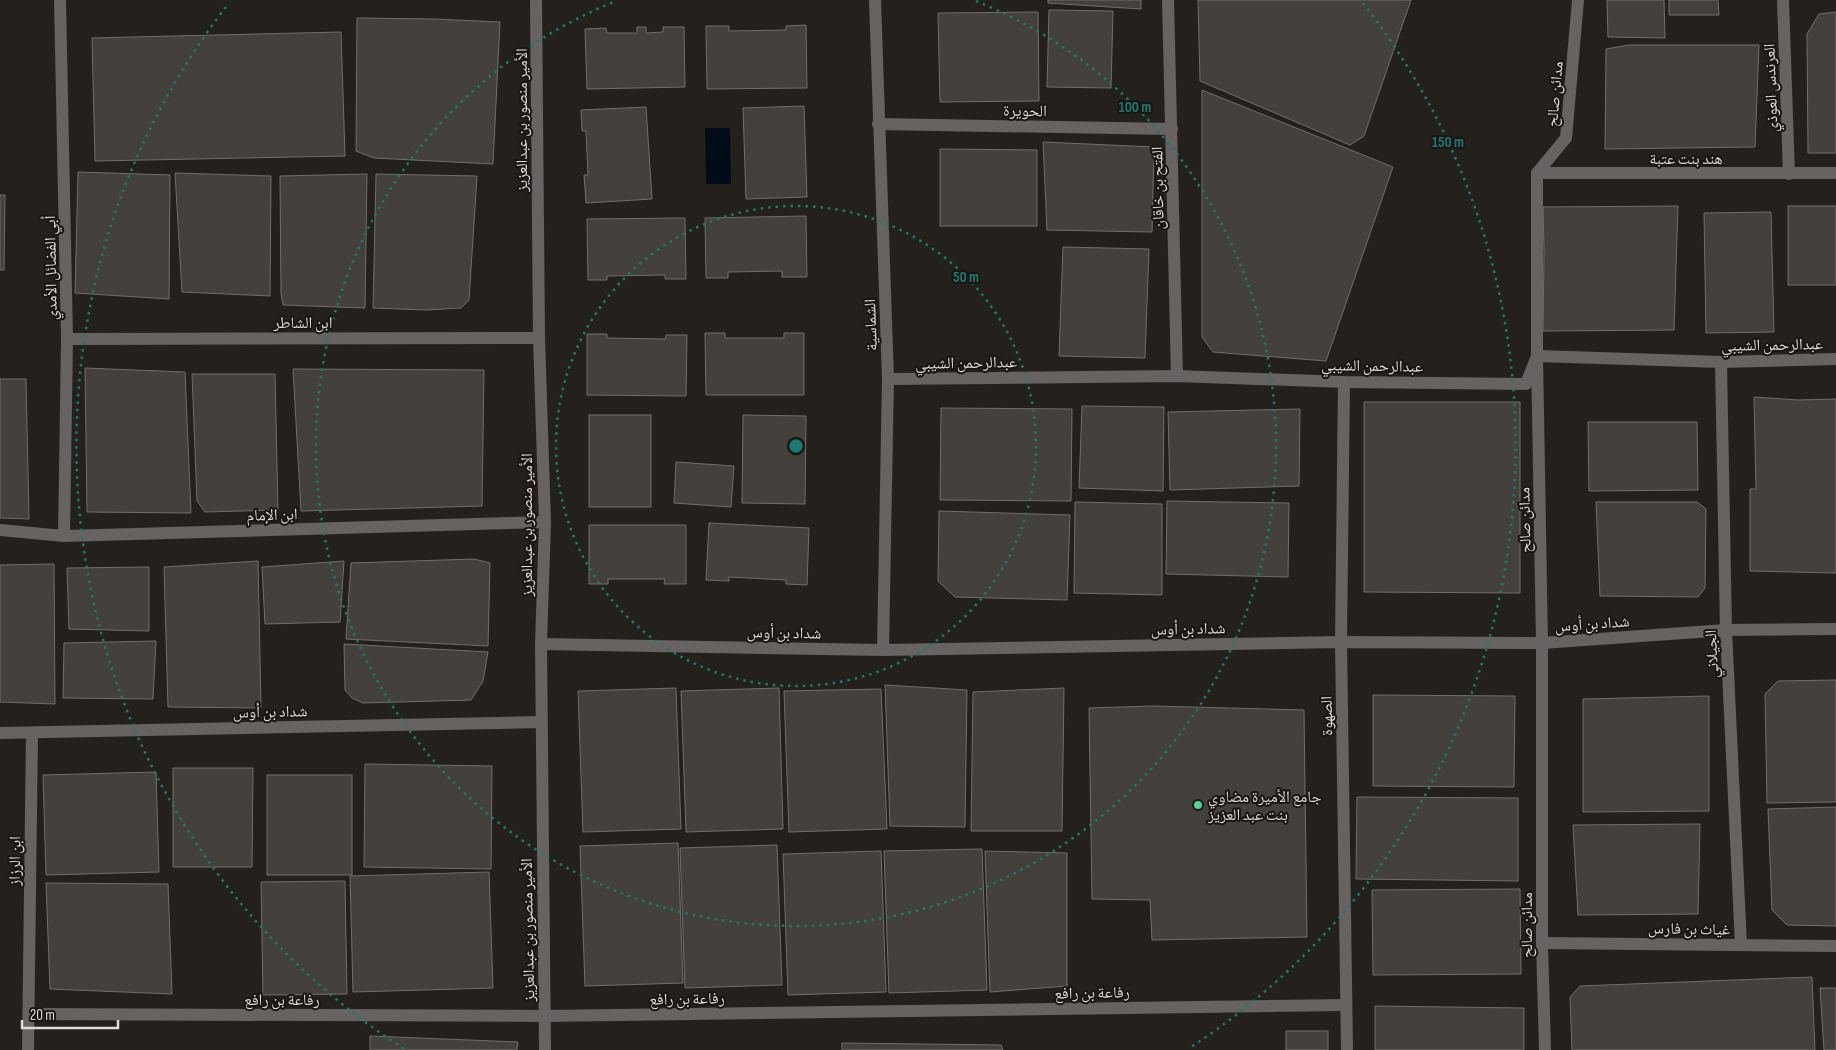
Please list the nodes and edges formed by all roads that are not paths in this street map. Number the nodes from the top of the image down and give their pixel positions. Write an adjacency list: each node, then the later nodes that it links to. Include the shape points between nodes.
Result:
1 (60, 0): 13 (street, أبي الفضائل الأمدي)
2 (536, 0): 12 (street, الأمير منصور بن عبدالعزيز)
3 (875, 0): 7 (street, الشماسية)
4 (1168, 0): 8 (street, الفتح بن خاقان)
5 (1578, 0): 9 (street, مدائن صالح, via 1566,138)
6 (1783, 0): 10 (street, العرندس العوذي)
7 (878, 124): 8 (street, الحويرة); 18 (street, الشماسية)
8 (1172, 129): 17 (street, الفتح بن خاقان)
9 (1537, 173): 10 (street, هند بنت عتبة); 14 (street, مدائن صالح)
10 (1789, 174): 11 (street, هند بنت عتبة)
11 (1836, 174)
12 (539, 338): 13 (street, ابن الشاطر); 20 (street, الأمير منصور بن عبدالعزيز)
13 (67, 339): 22 (street, أبي الفضائل الأمدي)
14 (1538, 356): 16 (street, عبدالرحمن الشيبي); 19 (street, عبدالرحمن الشيبي, via 1526,384); 26 (street, مدائن صالح)
15 (1836, 359): 16 (street, عبدالرحمن الشيبي)
16 (1721, 362): 24 (street, الجيلاني)
17 (1177, 376): 18 (street, عبدالرحمن الشيبي); 19 (street, عبدالرحمن الشيبي)
18 (888, 379): 28 (street, الشماسية)
19 (1344, 382): 25 (street, الصهوة)
20 (545, 522): 22 (street, ابن الإمام); 27 (street, الأمير منصور بن عبدالعزيز)
21 (0, 530): 22 (street, ابن الإمام)
22 (64, 536)
23 (1836, 629): 24 (street, شداد بن أوس)
24 (1726, 630): 26 (street, شداد بن أوس); 33 (street, الجيلاني)
25 (1341, 642): 26 (street, شداد بن أوس); 28 (street, شداد بن أوس); 35 (street, الصهوة)
26 (1542, 643): 32 (street, مدائن صالح)
27 (541, 644): 28 (street, شداد بن أوس); 29 (street, الأمير منصور بن عبدالعزيز)
28 (883, 650)
29 (541, 722): 31 (street, شداد بن أوس); 37 (street, الأمير منصور بن عبدالعزيز)
30 (0, 733): 31 (street, شداد بن أوس)
31 (32, 733): 36 (street, ابن الرزاز)
32 (1542, 942): 33 (street, غياث بن فارس); 41 (street, مدائن صالح)
33 (1741, 945): 34 (street, غياث بن فارس)
34 (1836, 946)
35 (1346, 1005): 37 (street, رفاعة بن رافع); 40 (street, الصهوة)
36 (29, 1014): 37 (street, رفاعة بن رافع); 38 (street, ابن الرزاز)
37 (544, 1016): 39 (street, الأمير منصور بن عبدالعزيز)
38 (28, 1050)
39 (545, 1050)
40 (1346, 1050)
41 (1546, 1050)

